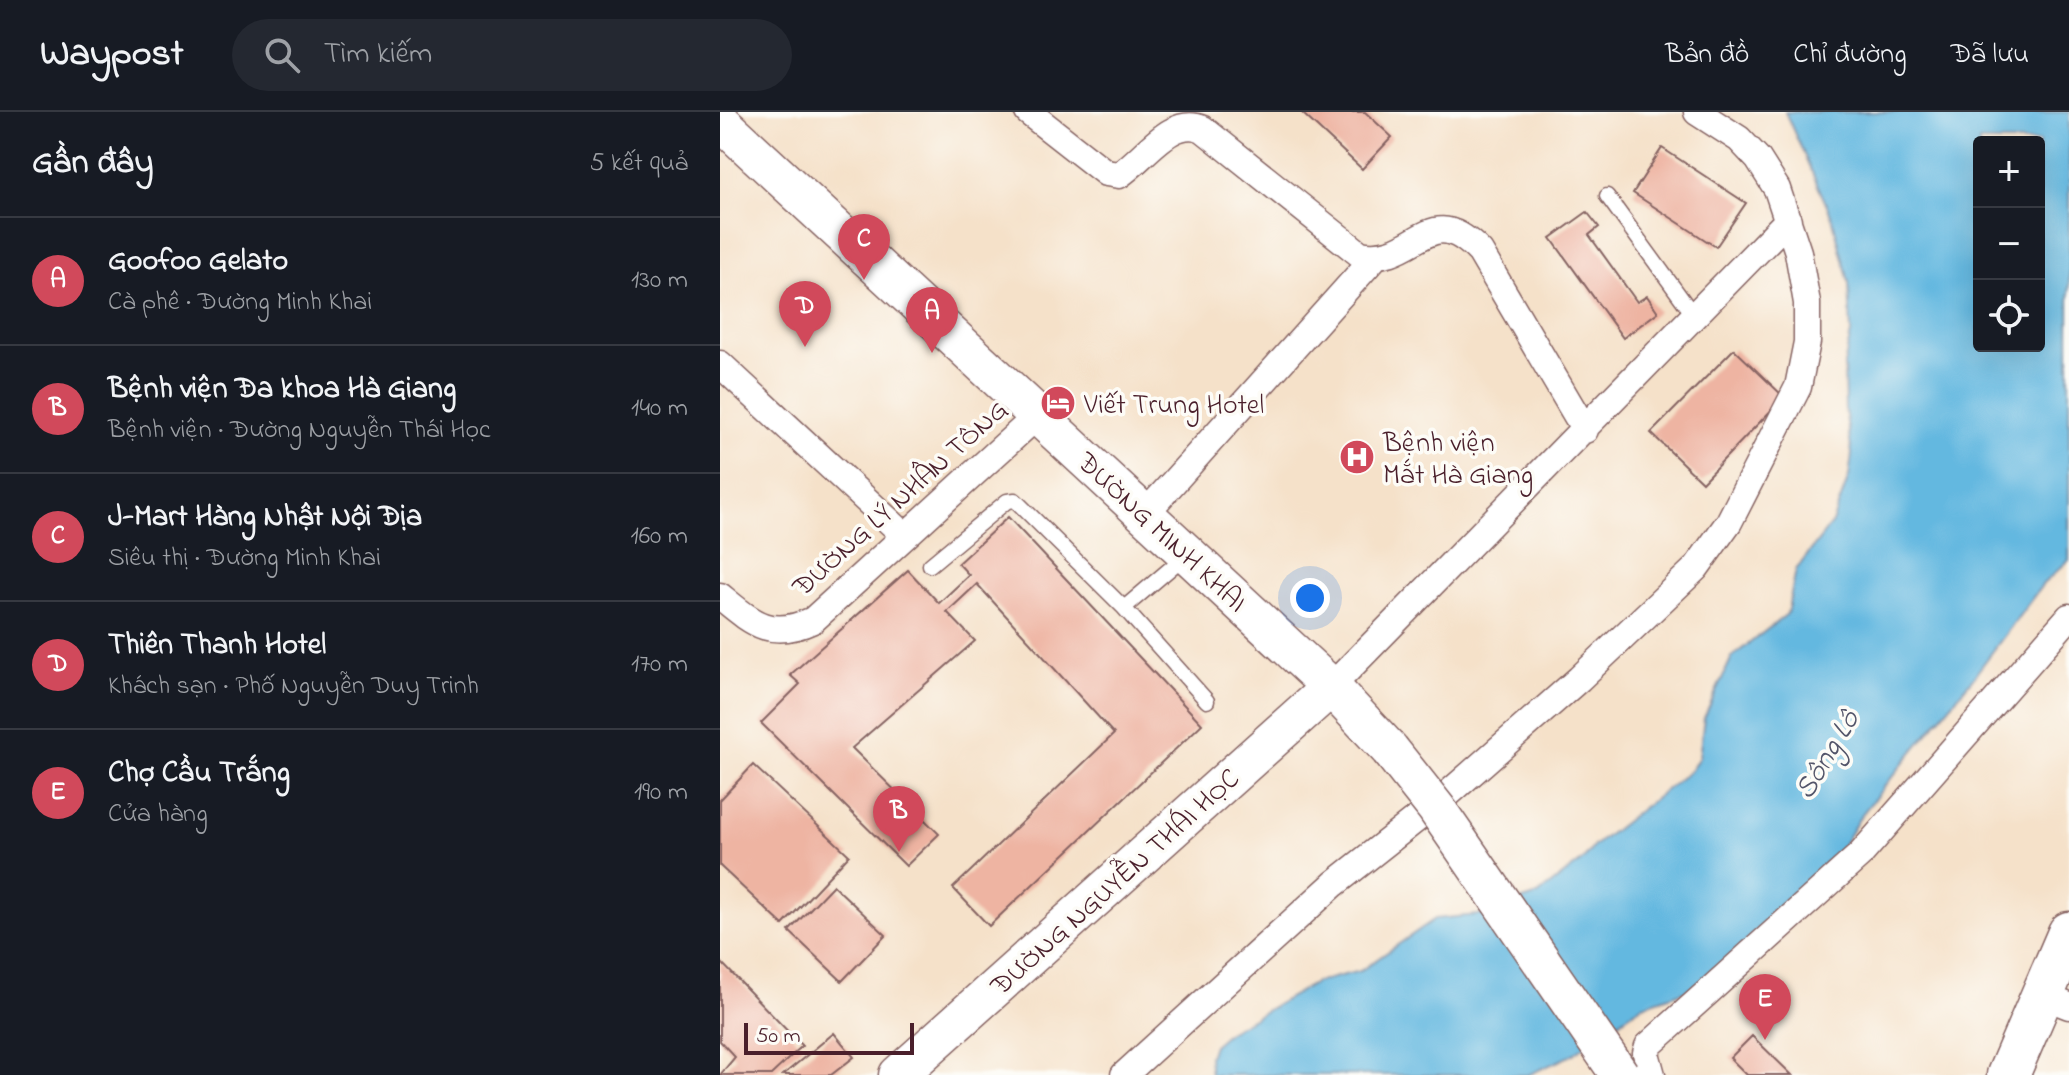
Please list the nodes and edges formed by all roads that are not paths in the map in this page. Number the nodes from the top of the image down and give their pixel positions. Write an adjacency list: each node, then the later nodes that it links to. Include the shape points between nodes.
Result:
1 (1028, 112): 6 (street, via 1106,173 1119,175 1177,126 1190,123 1348,248)
2 (1697, 112): 5 (street, via 1739,139 1758,159)
3 (720, 122): 9 (main road, ĐƯỜNG MINH KHAI)
4 (1607, 196): 7 (lane)
5 (1788, 220): 7 (street); 23 (street, via 1807,303 1807,342 1798,387 1729,522 1696,568 1448,794 1334,884)
6 (1375, 257): 10 (street, via 1443,228 1467,238 1493,272); 11 (street)
7 (1695, 317): 10 (street)
8 (720, 364): 12 (street)
9 (1037, 416): 11 (main road, ĐƯỜNG MINH KHAI); 12 (street, ĐƯỜNG LÝ NHÂN TÔNG)
10 (1585, 430): 18 (street)
11 (1145, 514): 13 (main road, ĐƯỜNG MINH KHAI)
12 (904, 535): 15 (street, ĐƯỜNG LÝ NHÂN TÔNG, via 813,620 791,630 757,626)
13 (1188, 553): 16 (lane); 18 (main road, ĐƯỜNG MINH KHAI)
14 (930, 565): 16 (lane, via 1007,501 1015,500)
15 (720, 596)
16 (1124, 608): 19 (lane)
17 (2069, 617): 25 (street, via 1860,855 1648,1046)
18 (1331, 687): 22 (main road, ĐƯỜNG NGUYỄN THÁI HỌC); 24 (main road, ĐƯỜNG MINH KHAI, bridge, via 1436,808)
19 (1207, 701)
20 (2069, 933): 21 (main road)
21 (2055, 1000): 26 (main road)
22 (898, 1075)
23 (1124, 1075)
24 (1620, 1075)
25 (1652, 1075)
26 (2008, 1075)

